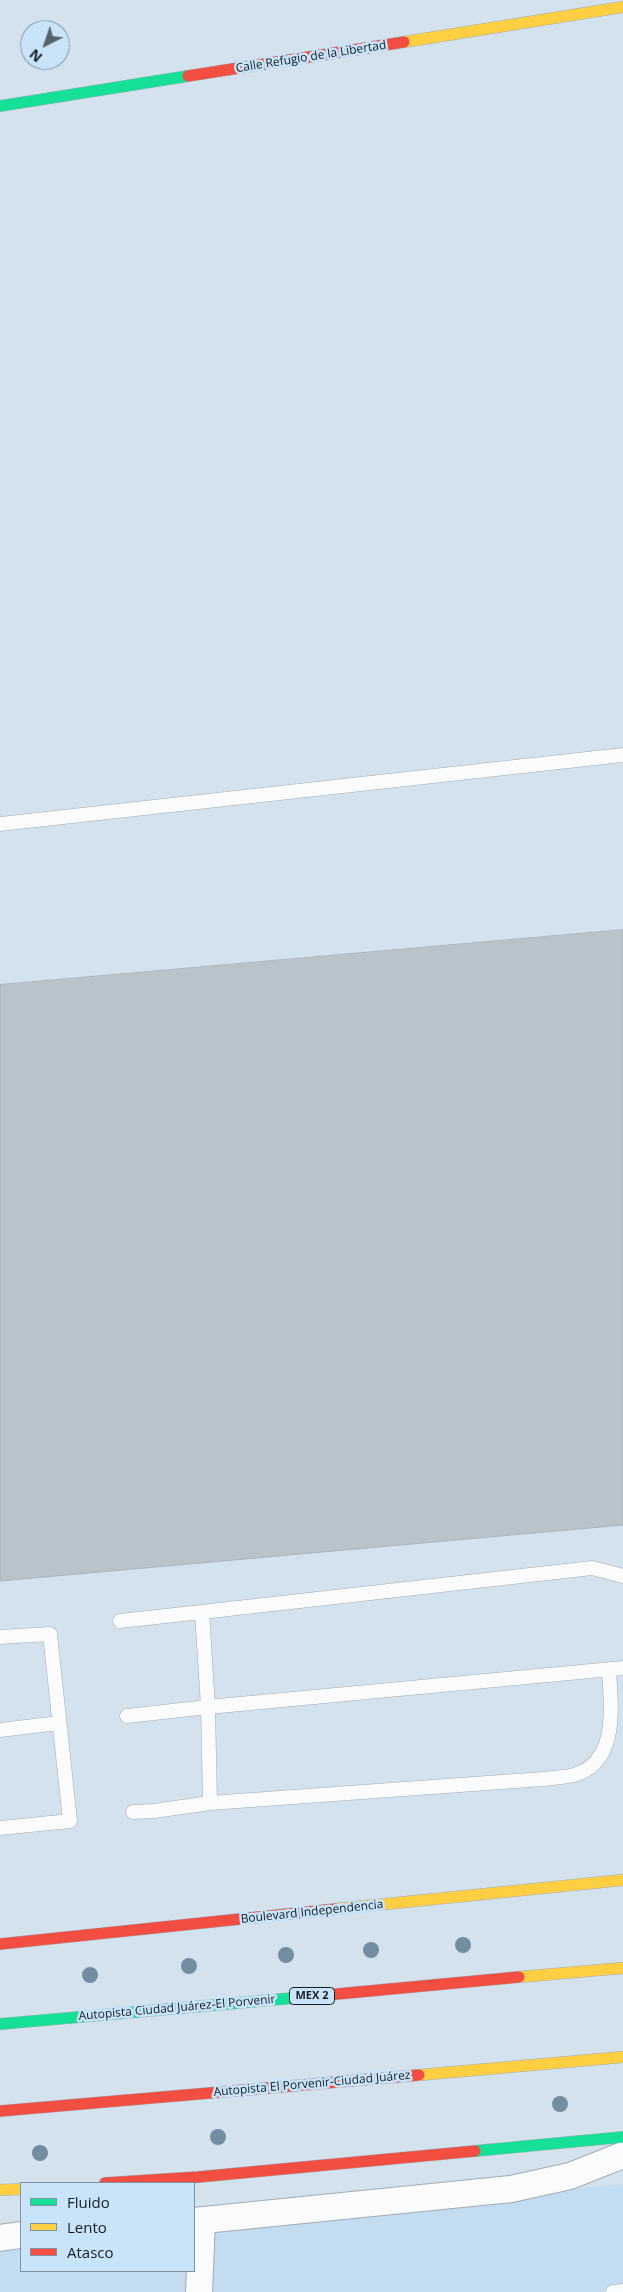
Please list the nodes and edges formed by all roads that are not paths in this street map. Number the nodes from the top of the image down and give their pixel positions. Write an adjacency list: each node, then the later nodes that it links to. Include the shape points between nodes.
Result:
1 (623, 8): 2 (main road, Calle Refugio de la Libertad)
2 (0, 106)
3 (623, 755): 4 (lane)
4 (0, 824)
5 (623, 1576): 6 (lane, via 592,1568)
6 (202, 1612): 7 (lane); 10 (lane)
7 (120, 1621)
8 (0, 1637): 12 (lane, via 50,1634)
9 (616, 1669): 10 (lane); 14 (lane, via 612,1723 606,1744 594,1764 575,1774)
10 (208, 1707): 11 (lane); 14 (lane)
11 (126, 1716)
12 (59, 1724): 13 (lane); 16 (lane, via 70,1821)
13 (0, 1730)
14 (210, 1803): 15 (lane)
15 (134, 1812)
16 (0, 1828)
17 (623, 1880): 18 (main road, Boulevard Independencia)
18 (0, 1944)
19 (623, 1968): 20 (main road, Autopista Ciudad Juárez-El Porvenir / MEX 2)
20 (0, 2024)
21 (623, 2057): 22 (main road, Autopista El Porvenir-Ciudad Juárez)
22 (0, 2112)
23 (623, 2137): 25 (main road)
24 (623, 2155): 28 (street, via 570,2176 511,2189)
25 (125, 2182)
26 (20, 2189): 27 (main road)
27 (0, 2190)
28 (198, 2221): 32 (street)
29 (20, 2236): 30 (street)
30 (0, 2238)
31 (623, 2291): 33 (lane)
32 (199, 2292)
33 (613, 2292)

